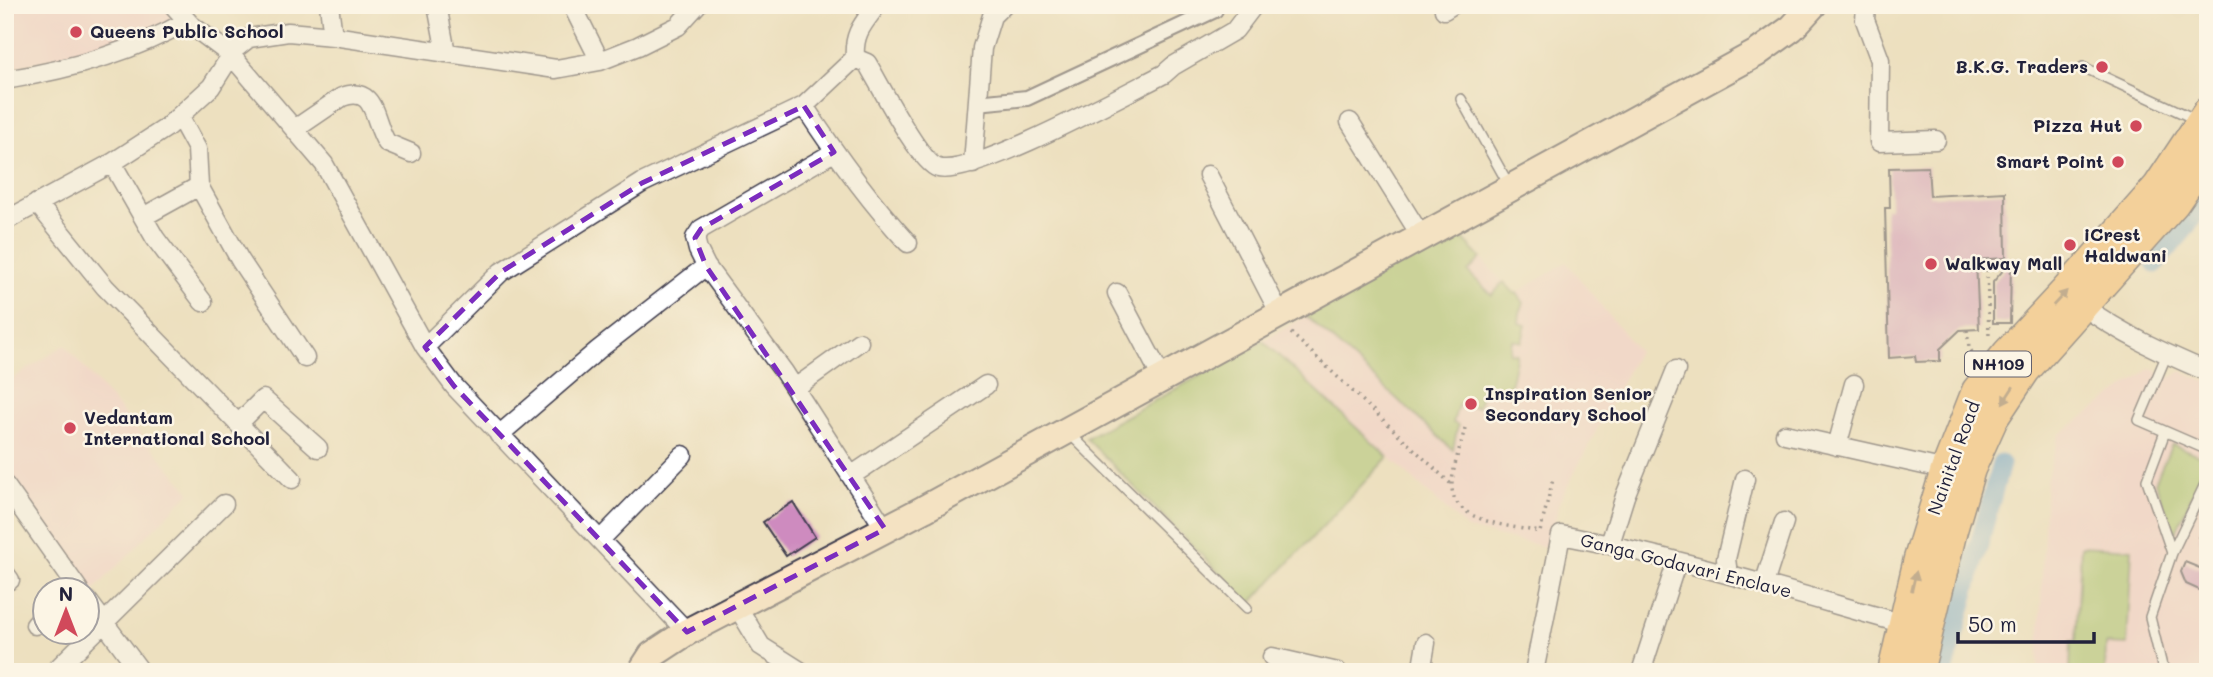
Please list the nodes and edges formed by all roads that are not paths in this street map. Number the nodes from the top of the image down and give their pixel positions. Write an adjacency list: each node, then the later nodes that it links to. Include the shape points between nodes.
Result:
1 (173, 5): 12 (street)
2 (329, 5): 13 (street)
3 (437, 5): 14 (street)
4 (572, 5): 17 (street)
5 (697, 5): 17 (street, via 678,26)
6 (877, 5): 16 (street, via 858,30)
7 (1003, 5): 21 (street, via 992,16 982,48)
8 (1254, 5): 32 (street, via 1235,30 1164,74)
9 (1813, 5): 35 (main road, via 1757,53)
10 (1866, 5): 27 (street, via 1865,20 1880,60 1879,142)
11 (1215, 10): 21 (street, via 1027,98)
12 (187, 21): 15 (street); 19 (street, via 128,50)
13 (333, 36): 14 (street); 15 (street, via 288,32 249,38)
14 (446, 53): 17 (street, via 556,69)
15 (231, 55): 23 (street, via 211,87); 26 (street)
16 (855, 58): 22 (street); 32 (street, via 867,63 922,157 937,168)
17 (600, 61)
18 (2082, 67): 24 (lane)
19 (5, 80)
20 (1461, 99): 35 (lane)
21 (977, 103): 32 (street)
22 (804, 106): 28 (street); 48 (street, via 642,183 501,272)
23 (179, 116): 31 (street); 34 (street, via 197,149)
24 (2205, 117): 46 (highway, Nainital Road / NH109, one-way to 24, via 2158,187)
25 (1350, 122): 39 (street)
26 (295, 129): 29 (street, via 342,97 360,94 370,104 387,143); 48 (street, via 324,164)
27 (1936, 140)
28 (834, 152): 40 (street); 41 (street, via 701,229 695,238)
29 (411, 153)
30 (2208, 154): 44 (highway, Nainital Road / NH109, via 2174,203)
31 (112, 163): 36 (street); 37 (street)
32 (973, 164)
33 (1208, 175): 45 (street)
34 (200, 186): 37 (street); 50 (street, via 240,260)
35 (1510, 187): 39 (main road)
36 (37, 203): 38 (street); 57 (street, via 105,288)
37 (143, 217): 43 (street)
38 (5, 221)
39 (1421, 236): 45 (main road)
40 (908, 243)
41 (706, 266): 56 (street); 61 (street)
42 (1117, 293): 53 (street)
43 (203, 302)
44 (2082, 306): 49 (street); 98 (highway, Nainital Road / NH109, one-way to 98, via 2025,370 1983,439 1952,530)
45 (1277, 315): 53 (main road)
46 (2037, 322): 66 (highway, Nainital Road / NH109, via 1977,391); 66 (highway, via 2004,328 1978,346 1941,453)
47 (859, 342): 56 (street)
48 (425, 347): 61 (street)
49 (2167, 354): 52 (street); 59 (lane, via 2139,420)
50 (305, 358)
51 (1676, 370): 76 (street)
52 (2208, 372)
53 (1162, 379): 58 (main road)
54 (1854, 384): 62 (street)
55 (986, 385): 67 (street)
56 (795, 388): 67 (street)
57 (239, 423): 63 (street, via 263,399); 69 (street)
58 (1066, 431): 74 (main road); 83 (lane)
59 (2165, 432): 64 (lane); 77 (lane, via 2147,480)
60 (1785, 434): 62 (street)
61 (499, 435): 75 (street)
62 (1837, 446): 66 (street)
63 (318, 448)
64 (2208, 450)
65 (683, 455): 75 (street)
66 (1946, 470): 85 (highway, Nainital Road / NH109, one-way to 66)
67 (851, 475): 74 (street)
68 (2208, 478): 77 (lane)
69 (292, 479)
70 (1745, 480): 79 (street, via 1726,559)
71 (5, 485): 80 (street)
72 (224, 504): 84 (street)
73 (1784, 522): 81 (street)
74 (885, 529): 82 (main road)
75 (601, 539): 86 (street)
76 (1610, 544): 78 (street, Ganga Godavari Enclave); 95 (street, Ganga Godavari Enclave, via 1561,535)
77 (2172, 553): 99 (lane, via 2150,617 2162,666)
78 (1677, 561): 79 (street, Ganga Godavari Enclave); 96 (street)
79 (1728, 574): 81 (street, Ganga Godavari Enclave)
80 (67, 576)
81 (1764, 584): 85 (street, Ganga Godavari Enclave)
82 (737, 606): 86 (main road); 92 (street, via 761,646)
83 (1247, 608)
84 (103, 621): 89 (street); 90 (street)
85 (1904, 624): 97 (highway, Nainital Road / NH109)
86 (687, 632): 91 (main road, via 652,655)
87 (1426, 643): 94 (street)
88 (1272, 657): 93 (street)
89 (54, 672)
90 (141, 672)
91 (641, 672)
92 (802, 672)
93 (1338, 672)
94 (1420, 672)
95 (1534, 672)
96 (1641, 672)
97 (1893, 672)
98 (1918, 672)
99 (2168, 672)

